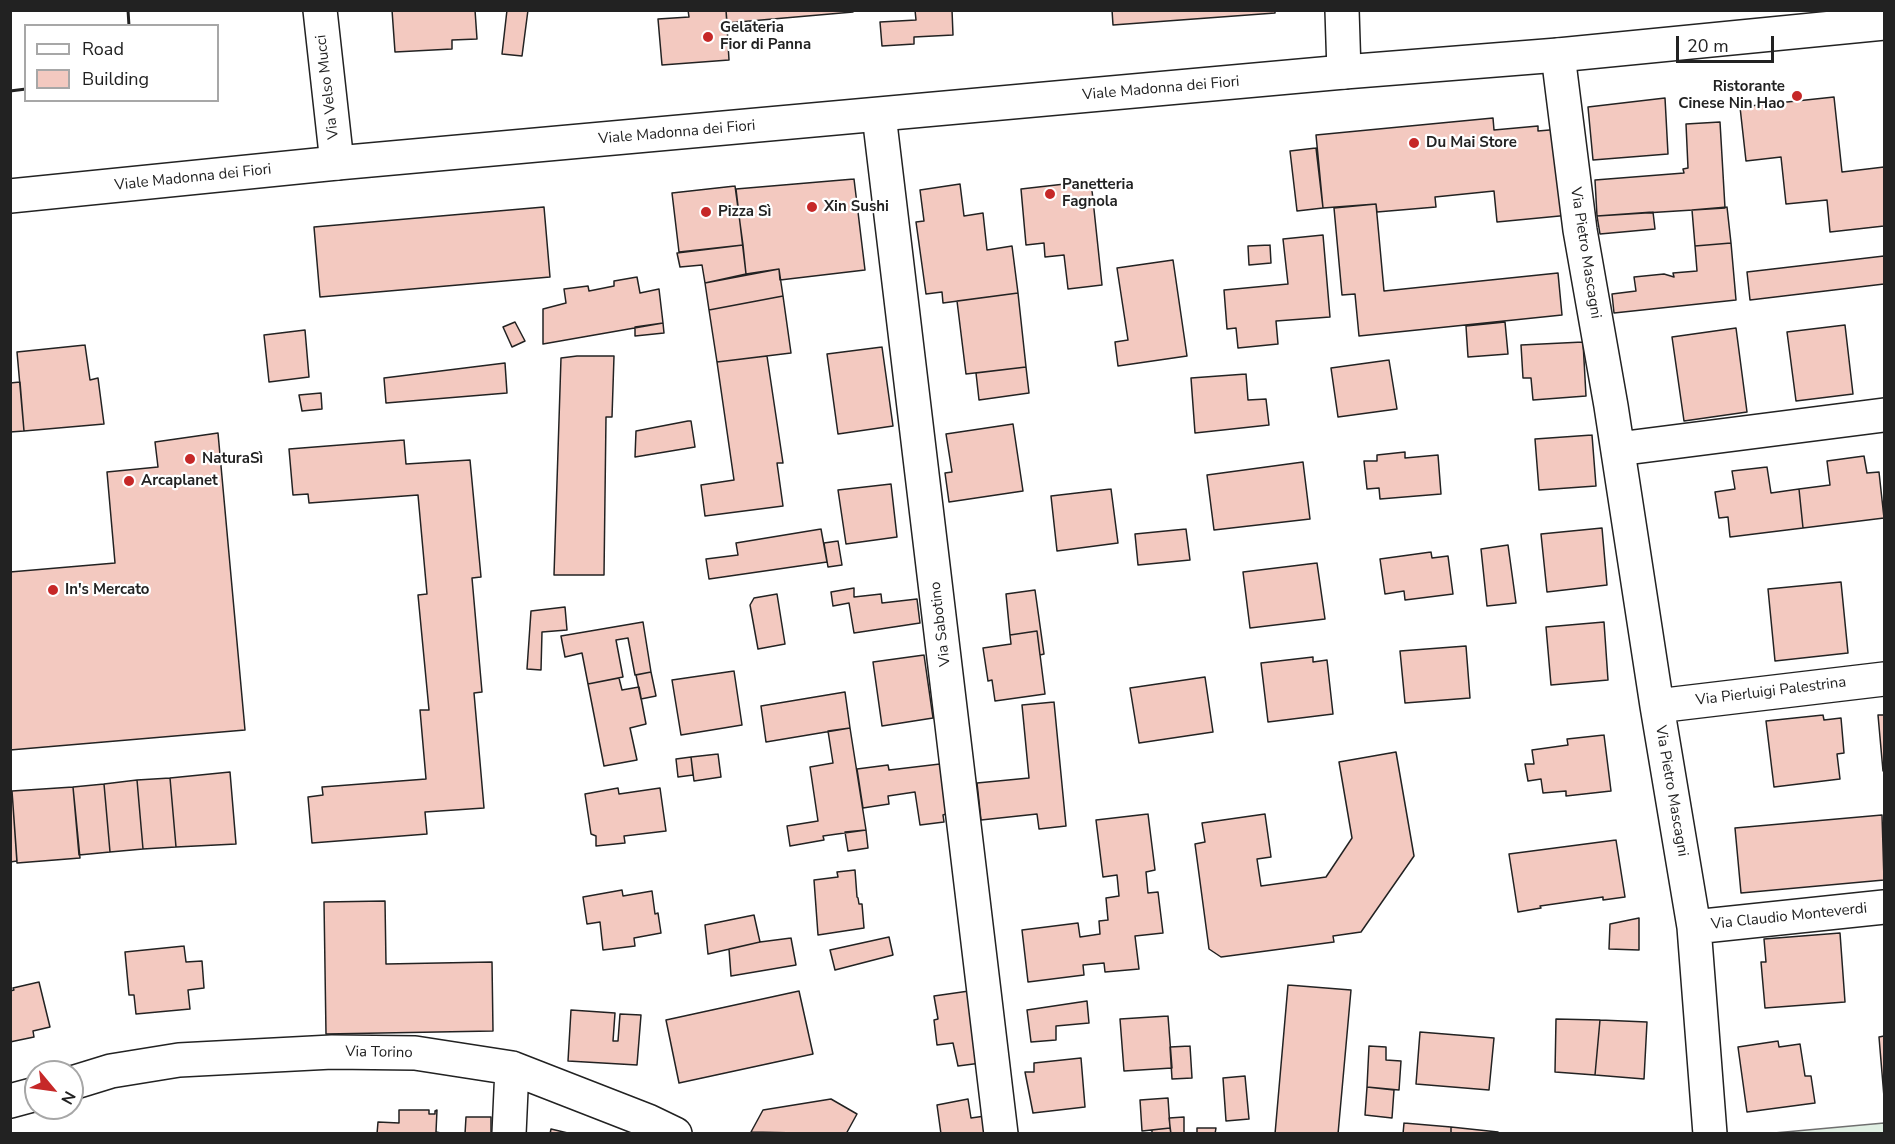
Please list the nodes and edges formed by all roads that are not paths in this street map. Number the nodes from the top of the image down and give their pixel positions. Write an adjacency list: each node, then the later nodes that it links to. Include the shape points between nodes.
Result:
1 (320, 10): 7 (street, Via Velso Mucci)
2 (1342, 10): 5 (street)
3 (1884, 23): 4 (street, Viale Madonna dei Fiori)
4 (1558, 56): 5 (street, Viale Madonna dei Fiori); 10 (street, Via Pietro Mascagni, via 1580,230)
5 (1344, 72): 6 (street, Viale Madonna dei Fiori)
6 (879, 115): 7 (street, Viale Madonna dei Fiori); 19 (street, Via Sabotino)
7 (337, 163): 8 (street, Viale Madonna dei Fiori)
8 (10, 196)
9 (1884, 415): 10 (street)
10 (1618, 449): 12 (street, Via Pietro Mascagni)
11 (1884, 679): 12 (street, Via Pierluigi Palestrina)
12 (1657, 706): 14 (street, Via Pietro Mascagni)
13 (1884, 907): 14 (street, Via Claudio Monteverdi)
14 (1694, 927): 20 (street, Via Pietro Mascagni)
15 (513, 1068): 16 (street, Via Torino, via 415,1053 332,1052 179,1060); 17 (street); 18 (street, Via Torino)
16 (84, 1079)
17 (508, 1134)
18 (675, 1134)
19 (1001, 1134)
20 (1710, 1134)

